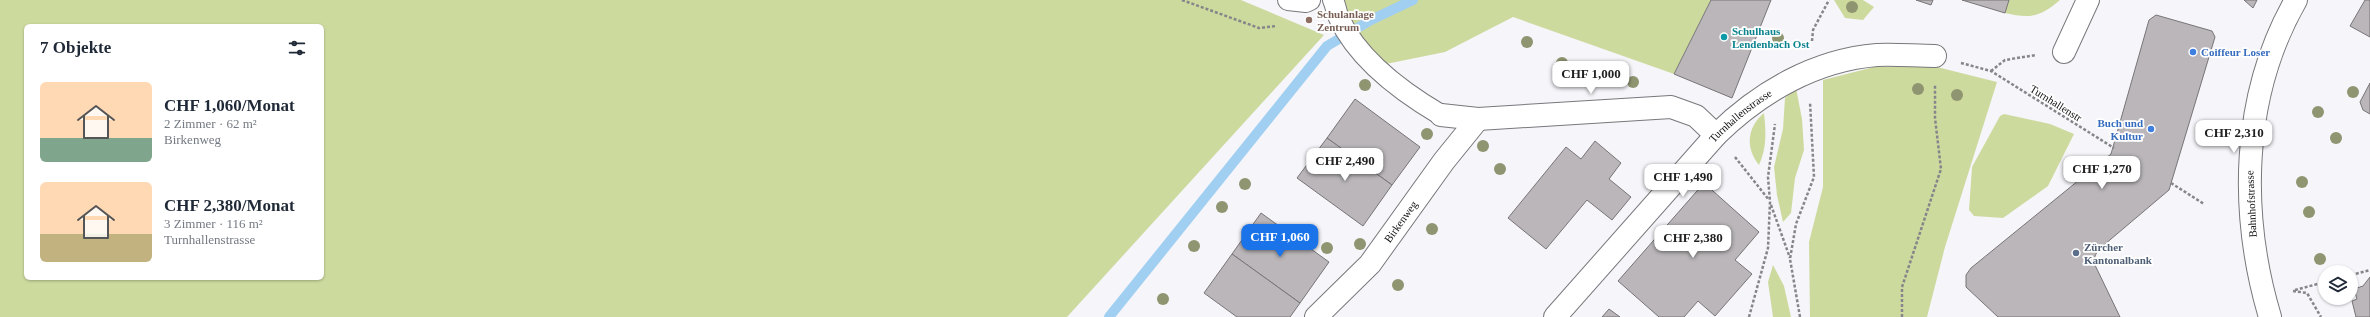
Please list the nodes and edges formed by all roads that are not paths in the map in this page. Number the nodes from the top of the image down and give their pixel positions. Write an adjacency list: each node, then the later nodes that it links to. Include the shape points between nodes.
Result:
1 (1288, 0): 2 (lane)
2 (1310, 0)
3 (2088, 0): 6 (street)
4 (2296, 0): 13 (street, Bahnhofstrasse, via 2272,52 2256,112 2249,172 2251,227 2260,280)
5 (1336, 9): 8 (lane, via 1357,47 1399,88)
6 (2064, 52)
7 (1935, 56): 10 (street, Turnhallenstrasse, via 1877,55 1848,60 1809,72 1777,87 1739,113)
8 (1441, 115): 9 (street)
9 (1478, 119): 10 (street, via 1671,107 1696,116); 11 (street, Birkenweg, via 1444,161 1370,264)
10 (1716, 135): 12 (street, Turnhallenstrasse)
11 (1316, 317)
12 (1555, 317)
13 (2270, 317)

